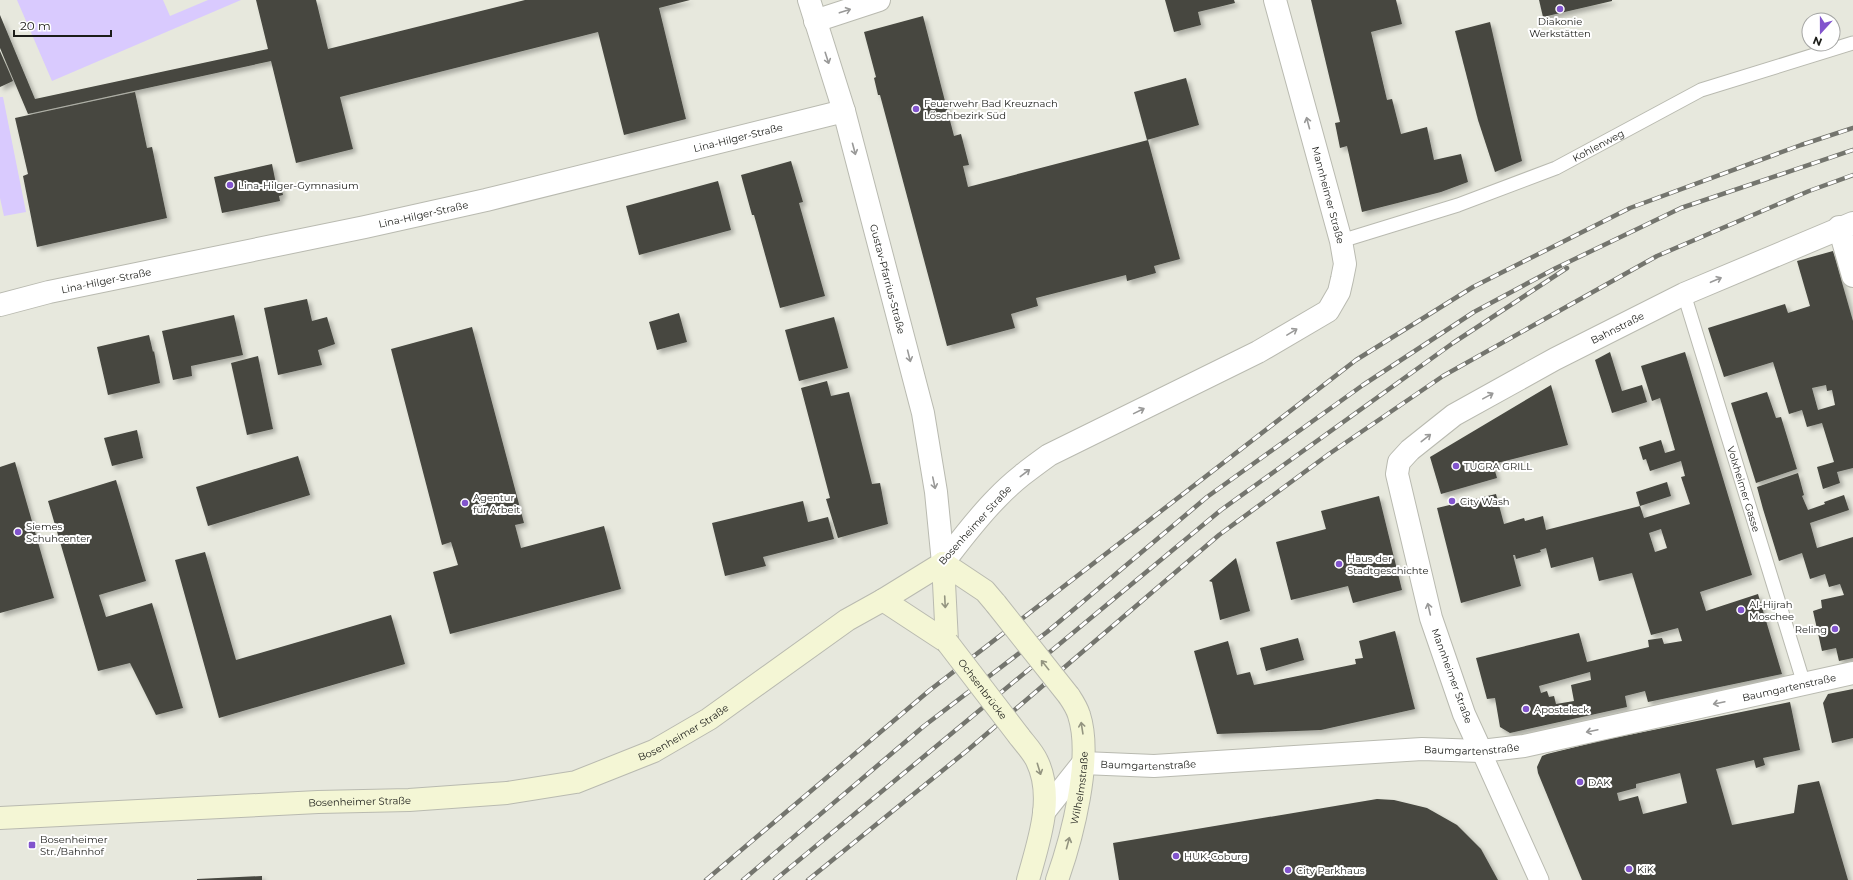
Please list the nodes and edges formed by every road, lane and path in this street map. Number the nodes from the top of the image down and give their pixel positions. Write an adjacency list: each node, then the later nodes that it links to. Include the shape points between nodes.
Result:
1 (808, 0): 4 (street, Gustav-Pfarrius-Straße)
2 (1275, 0): 8 (street, Mannheimer Straße, one-way to 2)
3 (877, 1): 4 (street, one-way to 3)
4 (815, 21): 6 (street, Gustav-Pfarrius-Straße, one-way to 6)
5 (1853, 43): 8 (lane, Kohlenweg, via 1701,90 1556,168 1458,205)
6 (844, 111): 11 (street, Lina-Hilger-Straße, via 486,200 49,292); 14 (street, Gustav-Pfarrius-Straße, one-way to 14, via 923,413 936,492)
7 (1846, 225): 9 (street); 10 (street, Bahnstraße, one-way to 7)
8 (1341, 241): 12 (street, Mannheimer Straße, one-way to 8, via 1328,311 1339,292 1345,264)
9 (1853, 276)
10 (1684, 294): 13 (street, Bahnstraße, one-way to 10, via 1454,415 1555,358); 18 (lane, Volxheimer Gasse)
11 (0, 306)
12 (1258, 352): 14 (street, Bosenheimer Straße, one-way to 12, via 998,497 1049,455)
13 (1399, 462): 19 (street, Mannheimer Straße, one-way to 13, via 1464,714 1431,618 1397,474)
14 (943, 564): 15 (main road, Bosenheimer Straße); 16 (main road, one-way to 16); 20 (main road, Wilhelmstraße, one-way to 14, bridge, via 1082,727 1079,714 1069,696 985,591)
15 (883, 600): 16 (main road); 22 (main road, Bosenheimer Straße, via 847,620 709,719 654,751 576,782 507,793 410,800 318,802)
16 (947, 642): 21 (main road, Ochsenbrücke, one-way to 21, bridge, via 1037,762 1045,795)
17 (1853, 673): 18 (street, Baumgartenstraße)
18 (1804, 684): 19 (street, Baumgartenstraße, one-way to 19, via 1524,746)
19 (1481, 751): 20 (street, Baumgartenstraße, via 1422,749 1154,766); 25 (street, Mannheimer Straße)
20 (1083, 763): 21 (street); 24 (main road, Wilhelmstraße, one-way to 20, via 1072,826)
21 (1044, 812): 23 (main road)
22 (0, 818)
23 (1028, 880)
24 (1057, 880)
25 (1539, 880)

